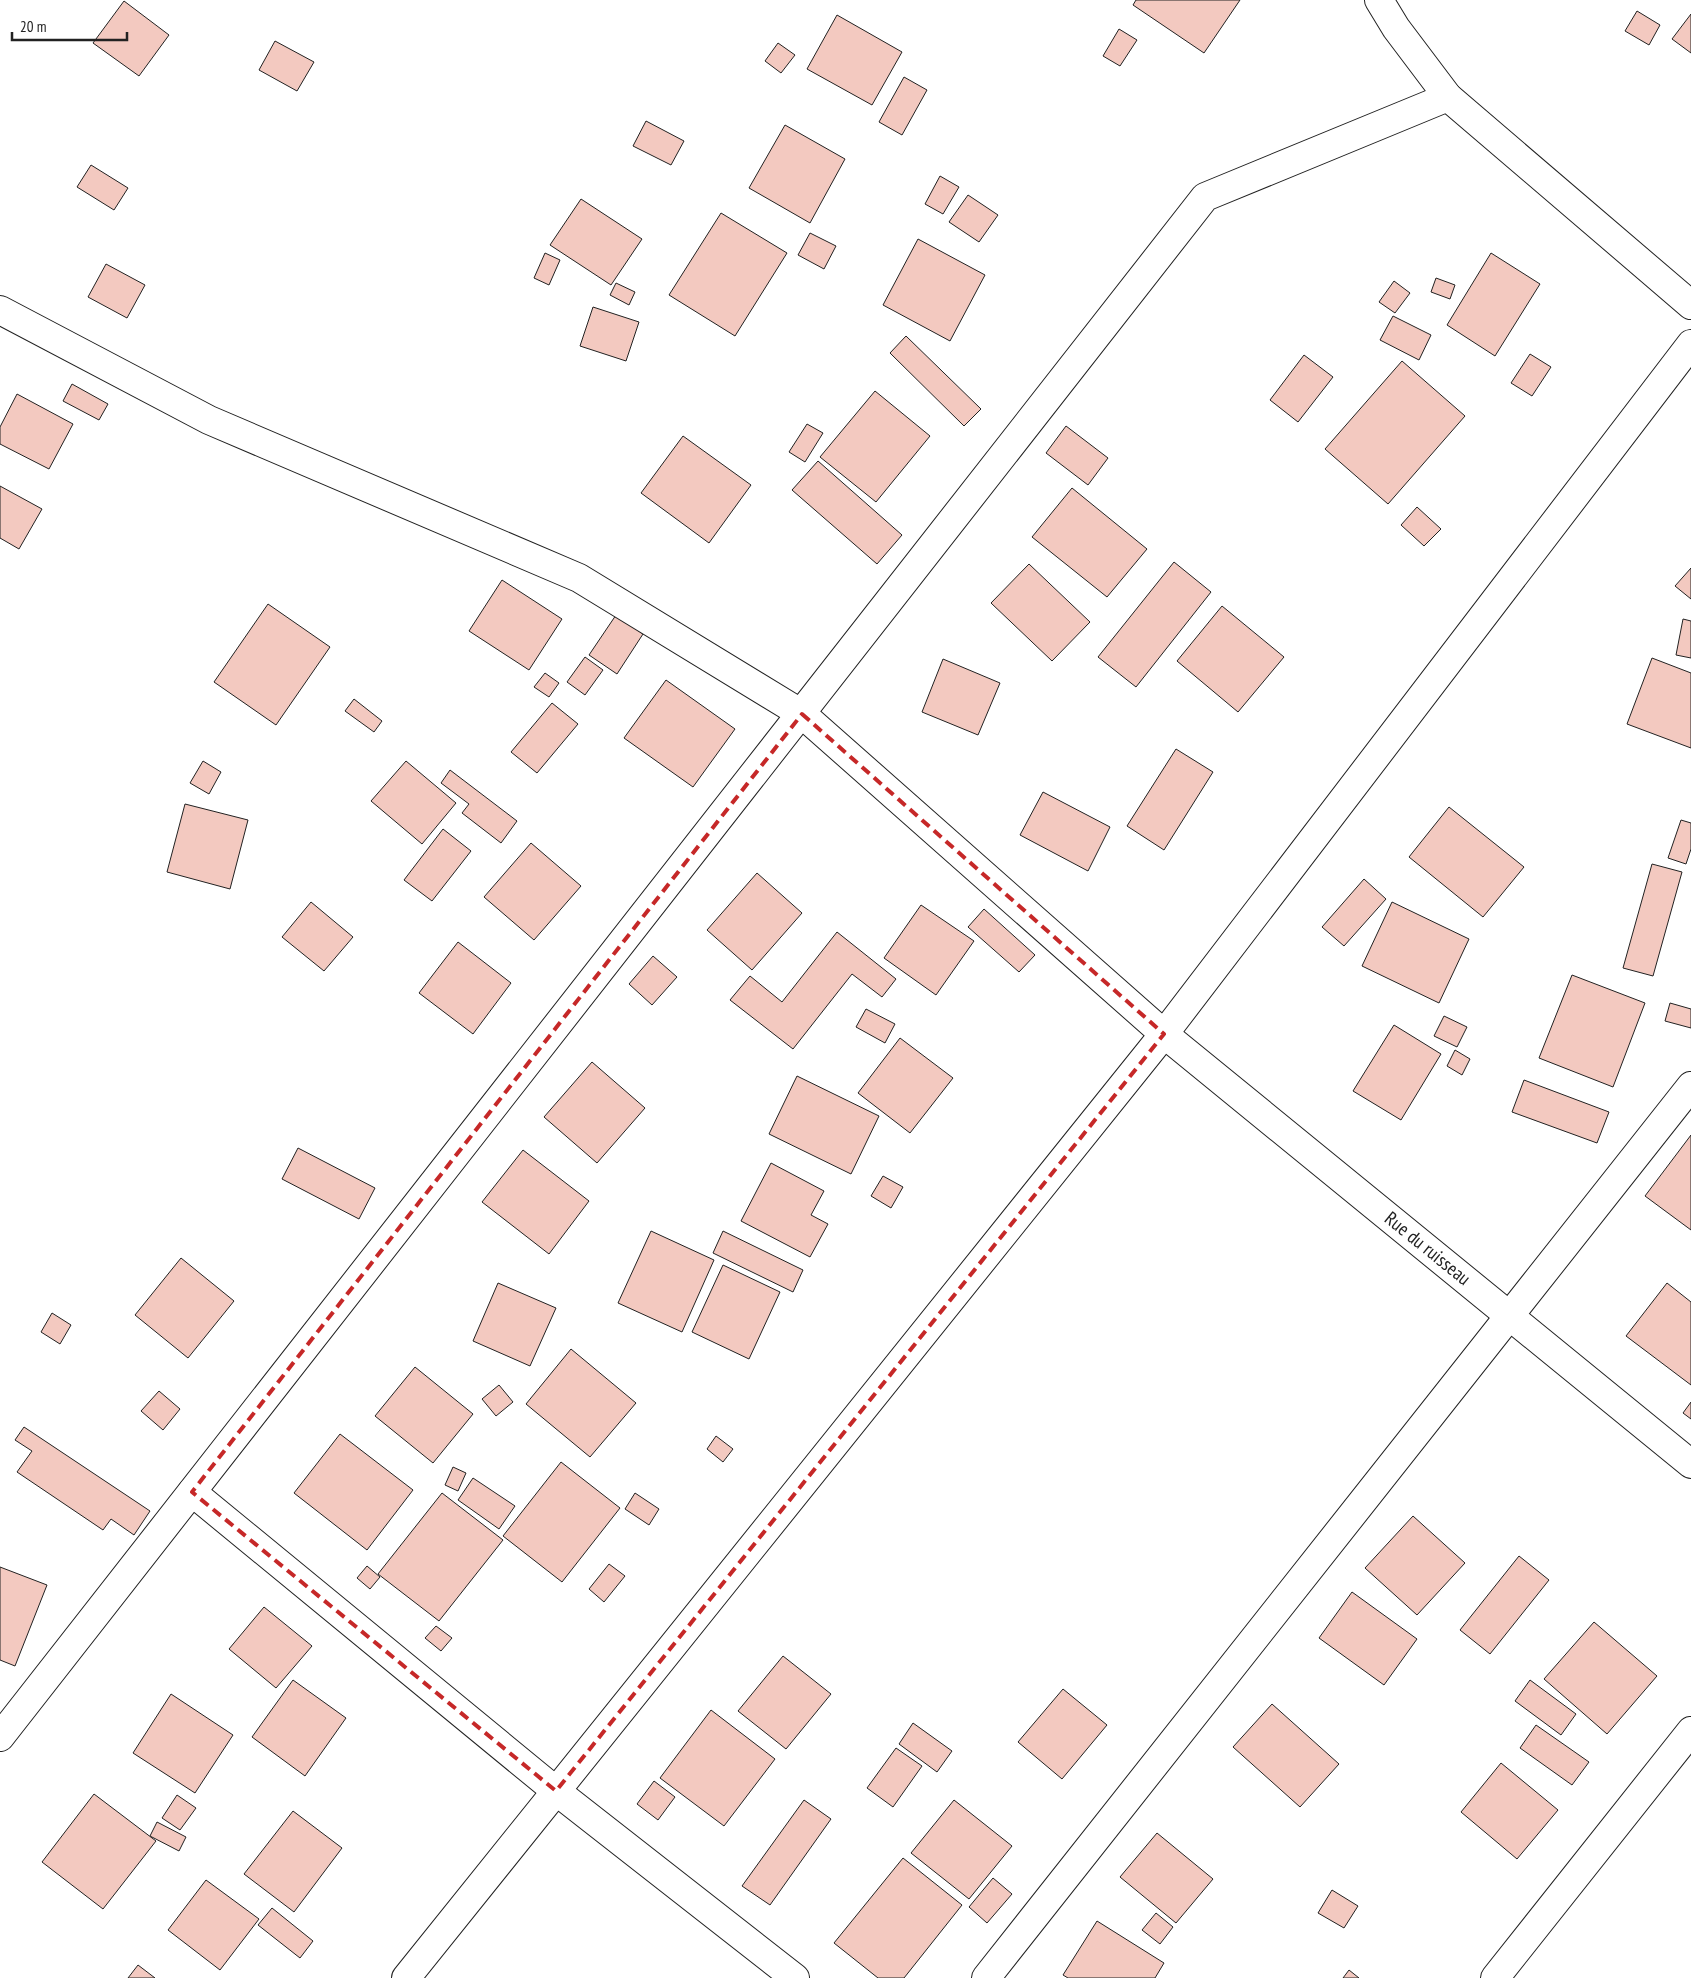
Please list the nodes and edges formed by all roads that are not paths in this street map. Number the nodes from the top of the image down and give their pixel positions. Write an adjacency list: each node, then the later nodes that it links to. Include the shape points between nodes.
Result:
1 (1380, 0): 2 (street, via 1396,28)
2 (1448, 97): 3 (street); 6 (street, via 1205,197)
3 (1691, 305)
4 (0, 310): 6 (street, Rue du ruisseau, via 209,420 579,578)
5 (1691, 344): 7 (street)
6 (802, 714): 7 (street, Rue du ruisseau); 11 (street)
7 (1164, 1034): 9 (street, Rue du ruisseau); 14 (street)
8 (1691, 1086): 9 (street)
9 (1510, 1315): 10 (street, Rue du ruisseau); 17 (street)
10 (1691, 1464)
11 (192, 1492): 13 (street); 14 (street)
12 (1691, 1730): 18 (street)
13 (0, 1737)
14 (556, 1791): 15 (street); 16 (street)
15 (406, 1978)
16 (794, 1978)
17 (986, 1978)
18 (1495, 1978)

